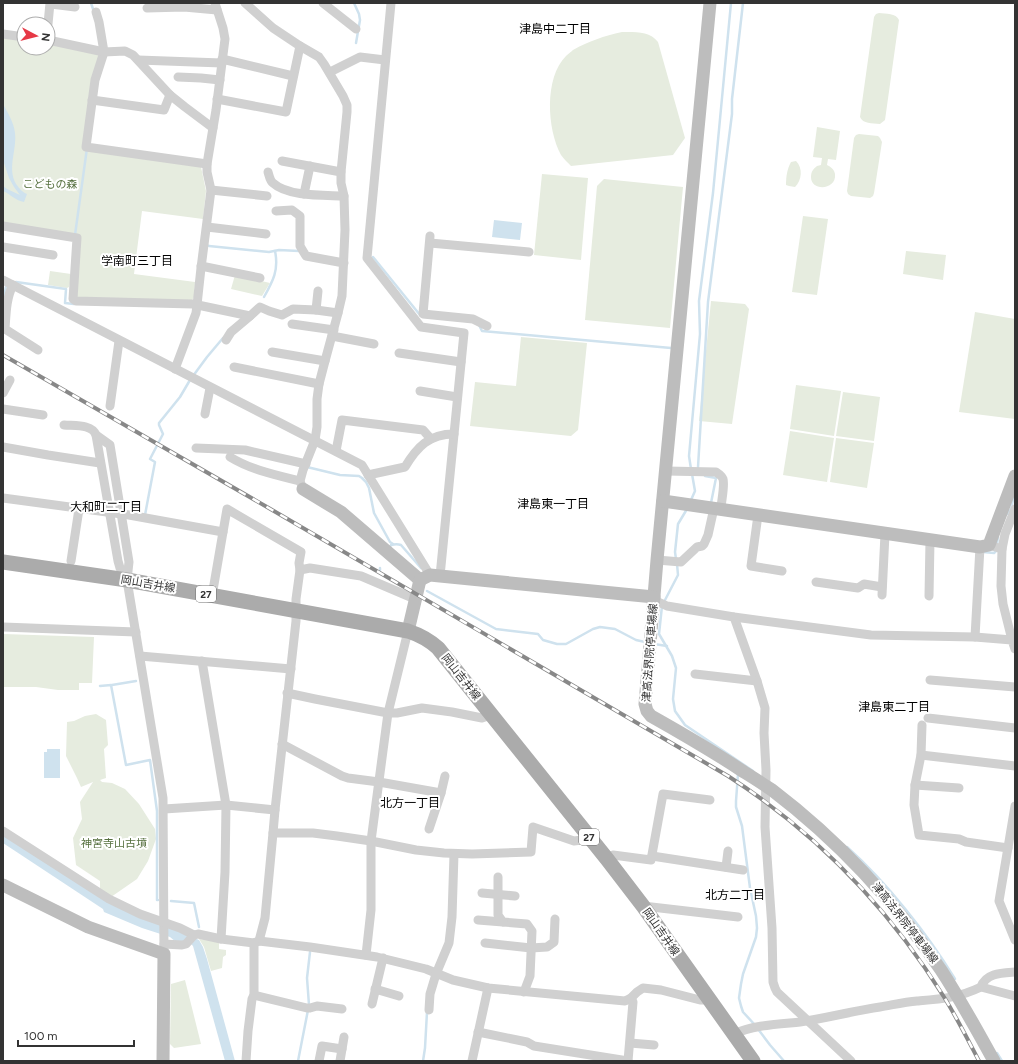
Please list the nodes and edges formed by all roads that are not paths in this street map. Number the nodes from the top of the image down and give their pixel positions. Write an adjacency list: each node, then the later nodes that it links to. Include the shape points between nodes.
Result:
1 (50, 3): 6 (street); 10 (street)
2 (324, 3): 11 (street)
3 (391, 3): 18 (street)
4 (710, 3): 90 (street)
5 (250, 4): 15 (street, via 273,28)
6 (75, 7)
7 (147, 8): 8 (street)
8 (215, 8): 19 (street, via 224,28 225,39)
9 (96, 12): 16 (street)
10 (49, 16)
11 (356, 29)
12 (3, 34): 13 (street)
13 (16, 36)
14 (56, 42): 16 (street)
15 (300, 46): 20 (street, via 319,57); 21 (street)
16 (104, 52): 17 (street, via 125,51); 26 (street, via 95,80)
17 (138, 60): 19 (street); 24 (street)
18 (383, 60): 20 (street, via 360,57); 66 (street, via 367,258 421,327 464,333)
19 (220, 62): 21 (street); 23 (street)
20 (330, 72): 32 (street, via 347,104)
21 (293, 76): 25 (street, via 286,112)
22 (178, 77): 23 (street)
23 (218, 80): 25 (street)
24 (170, 95): 26 (street, via 164,110); 27 (street)
25 (218, 99): 27 (street)
26 (94, 100): 29 (street, via 86,147)
27 (211, 127): 29 (street)
28 (282, 161): 30 (street)
29 (204, 164): 33 (street)
30 (310, 166): 32 (street); 34 (street)
31 (268, 172): 34 (street, via 274,184)
32 (341, 172): 36 (street)
33 (211, 190): 35 (street); 39 (street)
34 (304, 194): 36 (street)
35 (267, 196)
36 (344, 196): 44 (street, via 345,230)
37 (276, 211): 44 (street, via 292,210 300,216 300,246 306,256)
38 (3, 226): 51 (street, via 77,238 73,299 76,301)
39 (207, 227): 40 (street); 45 (street)
40 (266, 234)
41 (3, 247): 43 (street)
42 (529, 252): 57 (street, via 430,239 423,314 473,319)
43 (53, 255)
44 (341, 262): 54 (street, via 342,296)
45 (201, 266): 46 (street); 51 (street)
46 (260, 278)
47 (3, 280): 48 (street)
48 (13, 285): 59 (street); 62 (street, via 5,329)
49 (318, 291): 53 (street)
50 (265, 299): 52 (street)
51 (195, 305): 55 (street); 68 (street, via 196,313)
52 (260, 307): 53 (street, via 282,315 293,309); 55 (street)
53 (316, 310): 54 (street)
54 (336, 312): 58 (street)
55 (250, 316): 60 (street, via 231,332)
56 (292, 324): 58 (street)
57 (487, 326)
58 (331, 331): 61 (street); 65 (street)
59 (119, 340): 68 (street); 75 (street)
60 (226, 340)
61 (374, 344)
62 (38, 350)
63 (272, 352): 65 (street)
64 (399, 353): 66 (street)
65 (324, 361): 70 (street)
66 (461, 362): 74 (street)
67 (234, 367): 70 (street)
68 (175, 369): 71 (street)
69 (10, 380): 73 (street)
70 (319, 384): 82 (street)
71 (210, 388): 77 (street); 82 (street)
72 (420, 391): 74 (street)
73 (3, 393)
74 (457, 397): 80 (street)
75 (110, 406)
76 (3, 409): 78 (street)
77 (205, 414)
78 (43, 415)
79 (64, 425): 81 (street, via 90,427)
80 (454, 434): 83 (street, via 446,434); 113 (street)
81 (96, 435): 88 (street); 91 (street, via 110,445)
82 (315, 440): 86 (street); 89 (street)
83 (431, 440): 86 (street, via 423,430 342,420); 93 (street, via 411,457 405,467)
84 (3, 447): 88 (street)
85 (196, 448): 89 (street, via 245,450)
86 (336, 451): 93 (street, via 362,464)
87 (230, 457): 95 (street)
88 (100, 463): 92 (street)
89 (306, 464): 95 (street)
90 (666, 471): 97 (street); 100 (street, via 716,472 724,482)
91 (114, 472): 92 (street); 102 (street)
92 (102, 474): 101 (street)
93 (368, 475): 113 (street)
94 (1015, 476): 98 (street)
95 (302, 485): 113 (street)
96 (3, 498): 99 (street)
97 (663, 501): 100 (street); 108 (street)
98 (1012, 507): 107 (street)
99 (79, 509): 101 (street); 109 (street)
100 (715, 511): 103 (street); 108 (street, via 704,544 697,547 682,562)
101 (109, 513): 102 (street); 114 (street, via 118,561)
102 (122, 514): 104 (street); 114 (street, via 129,562)
103 (758, 519): 105 (street); 112 (street, via 751,566)
104 (223, 532): 111 (street, via 227,509 301,552); 116 (street)
105 (885, 537): 106 (street); 115 (street, via 882,591 864,584 858,588)
106 (930, 544): 107 (street); 117 (street)
107 (989, 548): 125 (street); 126 (street, via 1001,586)
108 (657, 560): 119 (street)
109 (71, 561)
110 (3, 562): 114 (main road, 岡山吉井線 / 27)
111 (300, 570): 118 (street, via 310,568 361,576); 120 (street)
112 (782, 571)
113 (430, 577): 118 (street); 119 (street, 津高法界院停車場線)
114 (127, 580): 116 (main road, 岡山吉井線 / 27); 124 (street)
115 (816, 582)
116 (212, 596): 120 (main road, 岡山吉井線 / 27)
117 (929, 596)
118 (415, 599): 123 (street)
119 (659, 601): 121 (street); 144 (street, 津高法界院停車場線, via 646,711)
120 (296, 610): 123 (main road, 岡山吉井線 / 27); 130 (street)
121 (734, 617): 125 (street, via 871,635); 132 (street)
122 (3, 627): 124 (street)
123 (408, 631): 136 (street); 137 (main road, 岡山吉井線 / 27, via 429,640 438,648)
124 (136, 632): 128 (street)
125 (975, 637): 126 (street)
126 (1012, 640): 127 (street)
127 (1015, 649)
128 (140, 656): 129 (street); 151 (street)
129 (202, 662): 130 (street); 149 (street)
130 (291, 669): 135 (street)
131 (695, 674): 132 (street)
132 (757, 680): 144 (street, via 765,708)
133 (930, 680): 134 (street)
134 (1015, 687)
135 (287, 693): 136 (street); 139 (street)
136 (388, 713): 137 (street, via 422,708 482,718); 143 (street)
137 (491, 715): 156 (main road, 岡山吉井線 / 27)
138 (1015, 728): 140 (street, via 925,721)
139 (282, 744): 143 (street, via 342,776); 152 (street)
140 (921, 754): 141 (street); 145 (street)
141 (1015, 766)
142 (445, 776): 147 (street)
143 (379, 782): 147 (street); 157 (street)
144 (768, 785): 192 (street, 津高法界院停車場線, via 870,878); 200 (street, via 765,827 773,982 777,992)
145 (915, 785): 146 (street); 158 (street, via 914,805 919,835)
146 (959, 788)
147 (441, 793): 153 (street)
148 (710, 800): 161 (street, via 663,794)
149 (226, 805): 151 (street); 152 (street); 177 (street)
150 (1015, 806): 158 (street)
151 (164, 809): 175 (street)
152 (275, 810): 155 (street)
153 (429, 829)
154 (3, 831): 175 (street, via 109,899)
155 (273, 833): 157 (street, via 313,833); 179 (street, via 265,918)
156 (588, 836): 160 (street, via 574,841 533,827 531,852); 162 (main road, 岡山吉井線 / 27)
157 (371, 841): 160 (street); 183 (street, via 371,910)
158 (1008, 848): 178 (street, via 999,901)
159 (728, 851): 163 (street)
160 (454, 854): 186 (street, via 449,943)
161 (652, 856): 162 (street, via 651,860 613,855); 163 (street)
162 (607, 860): 170 (main road, 岡山吉井線 / 27)
163 (726, 867): 164 (street)
164 (743, 870)
165 (498, 877): 168 (street)
166 (3, 885): 181 (street, via 88,927)
167 (482, 893): 168 (street)
168 (498, 895): 169 (street); 174 (street, via 498,915)
169 (515, 896)
170 (643, 906): 171 (street); 196 (main road, 岡山吉井線 / 27)
171 (738, 917)
172 (555, 919): 182 (street, via 554,942 547,947)
173 (478, 920): 174 (street)
174 (503, 922): 182 (street, via 527,924 532,931)
175 (164, 924): 176 (street, via 180,928); 181 (street)
176 (193, 936): 177 (street, via 198,934); 181 (street, via 186,944)
177 (221, 939): 179 (street)
178 (1015, 940)
179 (256, 942): 183 (street); 191 (street)
180 (485, 943): 182 (street)
181 (164, 945): 207 (street)
182 (531, 948): 190 (street, via 530,976)
183 (366, 955): 184 (street)
184 (383, 958): 186 (street); 189 (street)
185 (1015, 972): 187 (street, via 991,976)
186 (436, 974): 188 (street); 199 (street, via 430,994)
187 (981, 987): 192 (street); 194 (street)
188 (488, 988): 190 (street); 201 (street)
189 (375, 989): 193 (street); 197 (street)
190 (524, 992): 195 (street, via 625,1001)
191 (254, 995): 198 (street, via 309,1008 318,1006); 208 (street)
192 (962, 995): 200 (street); 215 (street, 津高法界院停車場線)
193 (399, 996)
194 (1015, 996)
195 (631, 998): 196 (street, via 643,988 668,991 700,1000); 204 (street, via 633,1002)
196 (709, 999): 202 (main road, 岡山吉井線 / 27)
197 (372, 1004)
198 (342, 1009)
199 (429, 1010)
200 (807, 1021): 202 (street); 214 (street)
201 (478, 1032): 211 (street); 212 (street, via 528,1042 534,1046)
202 (734, 1034): 213 (main road, 岡山吉井線 / 27)
203 (344, 1037): 206 (street)
204 (630, 1043): 205 (street); 212 (street)
205 (654, 1045)
206 (342, 1049): 209 (street, via 322,1046); 210 (street)
207 (163, 1061)
208 (246, 1061)
209 (320, 1061)
210 (340, 1061)
211 (472, 1061)
212 (627, 1061)
213 (753, 1061)
214 (850, 1061)
215 (994, 1061)

